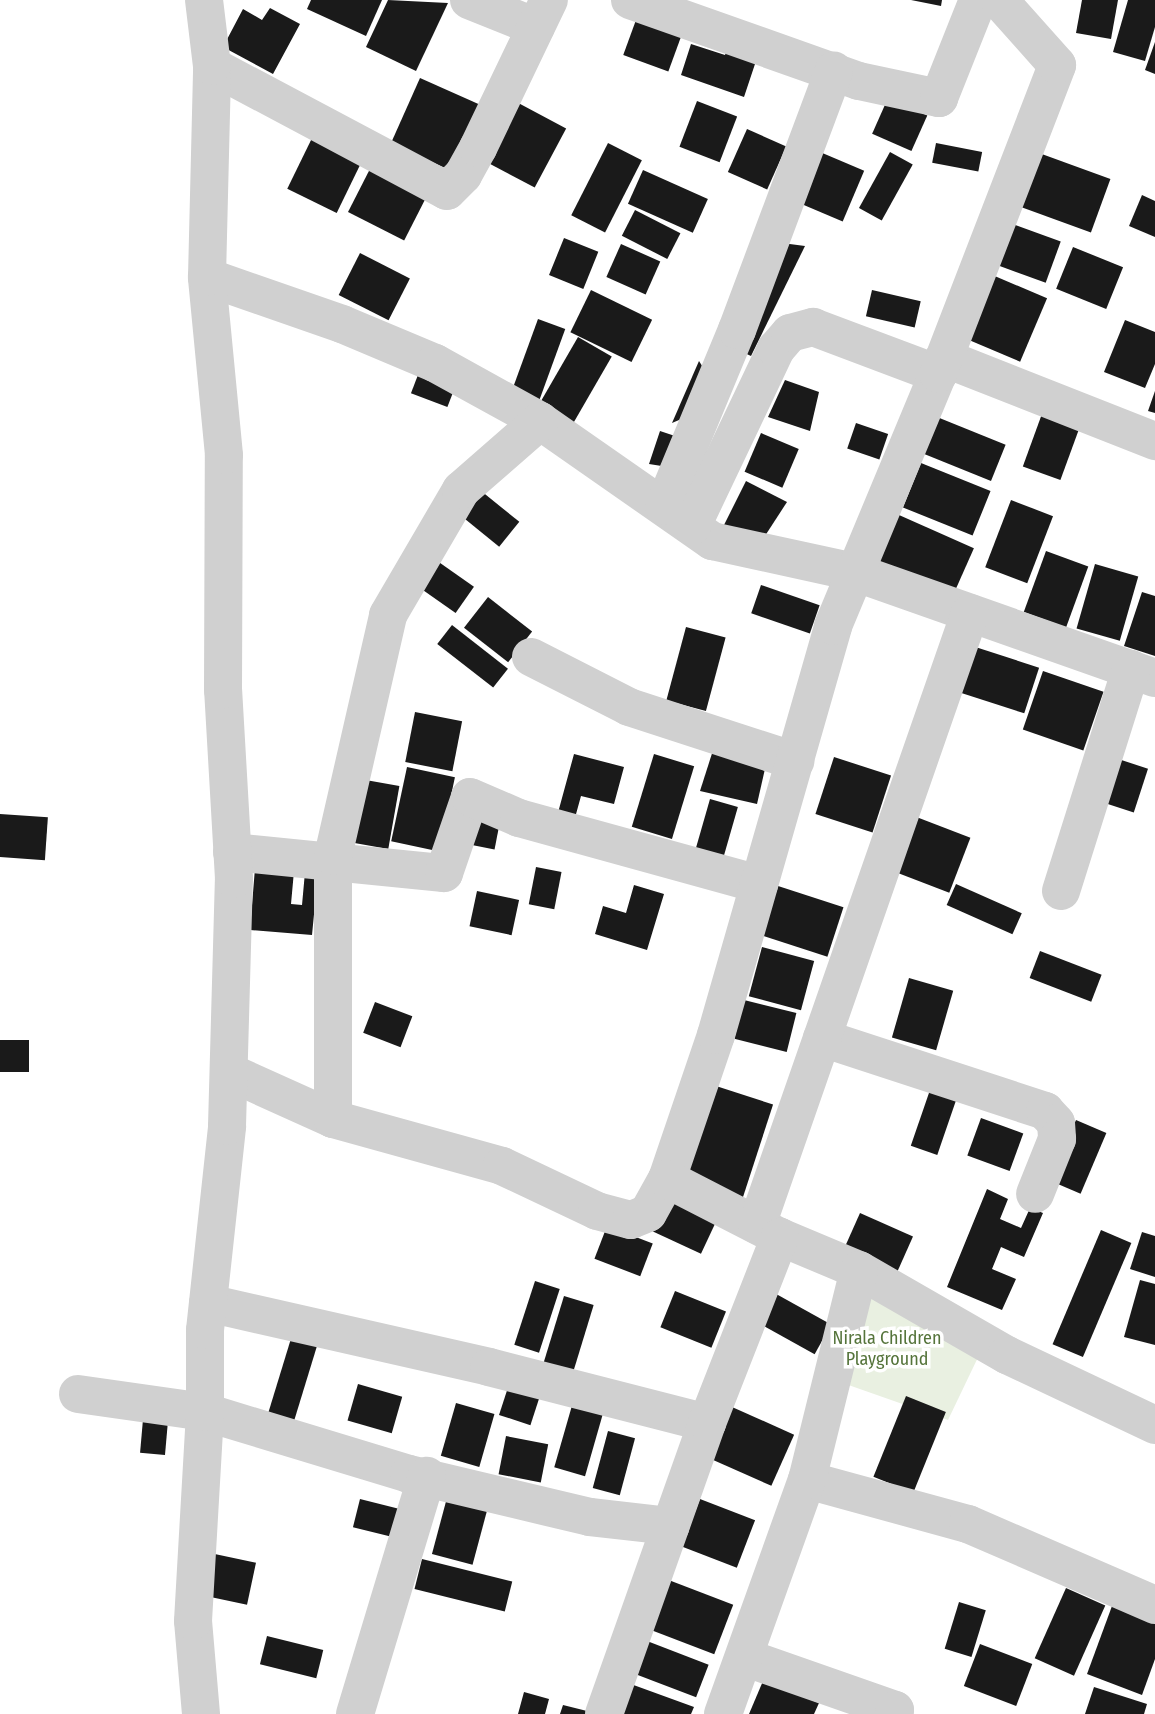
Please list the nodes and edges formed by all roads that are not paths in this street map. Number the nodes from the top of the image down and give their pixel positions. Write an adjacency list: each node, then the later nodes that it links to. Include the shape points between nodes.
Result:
1 (204, 0): 7 (street)
2 (469, 0): 6 (street)
3 (630, 0): 8 (street)
4 (978, 0): 8 (street, via 939,98)
5 (999, 0): 10 (street, via 1057,65)
6 (542, 14): 7 (street, via 468,166 447,191)
7 (212, 66): 9 (street)
8 (834, 71): 13 (street, via 737,330)
9 (207, 277): 11 (street, via 342,324 435,363); 19 (street, via 224,455 223,690)
10 (941, 366): 12 (street); 13 (street, via 813,327 790,333 776,349); 14 (street)
11 (540, 421): 13 (street); 20 (street, via 461,490 388,615)
12 (1155, 441)
13 (678, 516): 14 (street, via 712,541)
14 (854, 572): 15 (street); 18 (street, via 832,626)
15 (970, 613): 17 (street); 23 (street)
16 (531, 657): 18 (street, via 629,707)
17 (1143, 673): 22 (street)
18 (794, 761): 21 (street)
19 (232, 852): 20 (street); 24 (street)
20 (333, 862): 21 (street, via 444,873 470,797 519,818); 25 (street)
21 (759, 884): 26 (street, via 716,1035)
22 (1061, 891)
23 (822, 1038): 27 (street, via 1045,1111 1056,1123 1057,1139); 28 (street)
24 (229, 1072): 25 (street); 30 (street)
25 (333, 1119): 26 (street, via 502,1166 597,1211 632,1220 648,1213)
26 (667, 1179): 28 (street)
27 (1035, 1194)
28 (768, 1231): 29 (street); 33 (street)
29 (859, 1270): 34 (street, via 1007,1355); 36 (street)
30 (208, 1303): 32 (street); 33 (street)
31 (78, 1394): 32 (street)
32 (205, 1412): 35 (street); 41 (street, via 193,1621)
33 (707, 1423): 37 (street)
34 (1155, 1425)
35 (427, 1476): 37 (street, via 590,1517); 42 (street)
36 (807, 1480): 38 (street, via 968,1524); 39 (street)
37 (670, 1526): 43 (street)
38 (1155, 1605)
39 (744, 1657): 40 (street); 44 (street)
40 (900, 1713)
41 (201, 1714)
42 (355, 1714)
43 (604, 1714)
44 (723, 1714)

